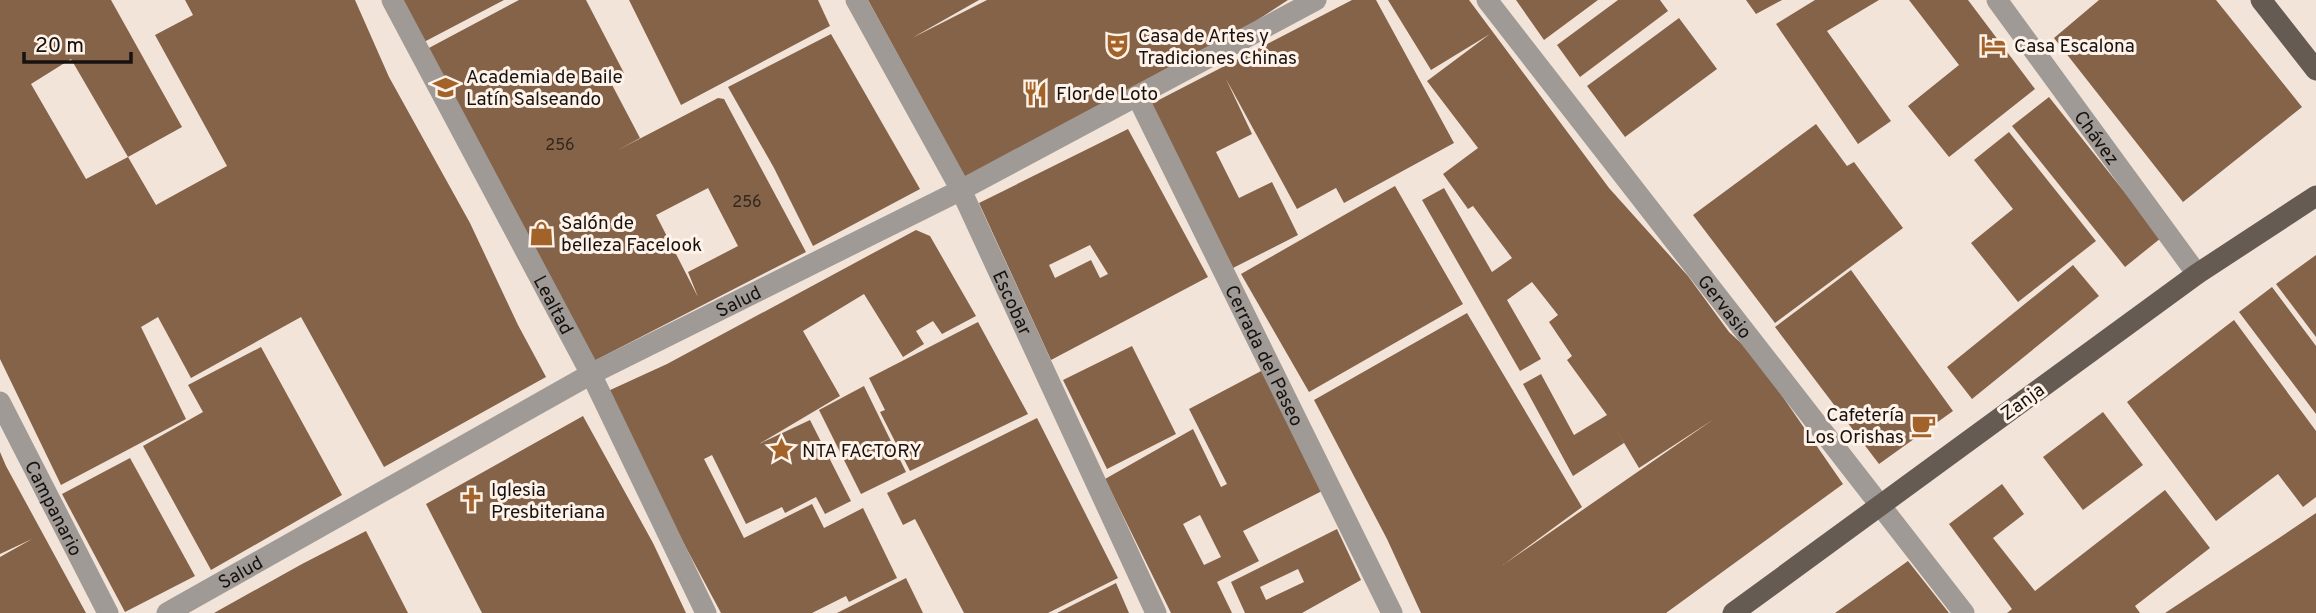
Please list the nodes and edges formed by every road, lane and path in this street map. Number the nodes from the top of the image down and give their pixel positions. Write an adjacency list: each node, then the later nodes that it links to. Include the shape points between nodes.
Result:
1 (392, 0): 12 (street, Lealtad)
2 (856, 0): 9 (street, Escobar)
3 (1316, 0): 8 (street, Salud)
4 (1487, 0): 14 (street, Gervasio)
5 (1997, 0): 11 (street, Chávez)
6 (2261, 0): 7 (main road)
7 (2316, 71)
8 (1137, 96): 9 (street, Salud); 19 (street, Cerrada del Paseo)
9 (961, 190): 12 (street, Salud); 18 (street, Escobar)
10 (2316, 196): 11 (main road, Zanja)
11 (2197, 274): 14 (main road, Zanja)
12 (591, 374): 16 (street, Salud); 17 (street, Lealtad)
13 (0, 402): 15 (street, Campanario)
14 (1880, 506): 20 (main road, Zanja); 21 (street, Gervasio)
15 (108, 613)
16 (167, 613)
17 (706, 613)
18 (1156, 613)
19 (1392, 613)
20 (1733, 613)
21 (1964, 613)

